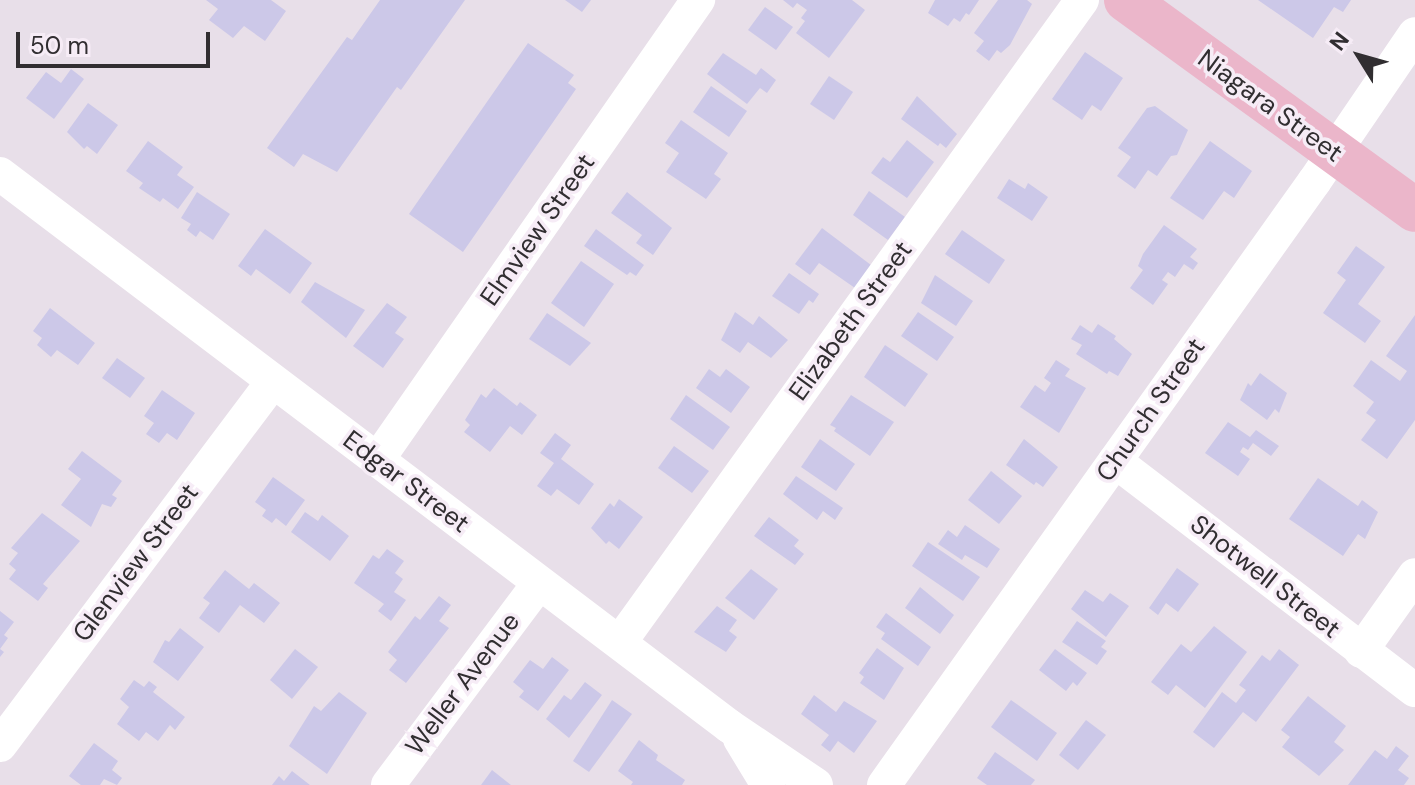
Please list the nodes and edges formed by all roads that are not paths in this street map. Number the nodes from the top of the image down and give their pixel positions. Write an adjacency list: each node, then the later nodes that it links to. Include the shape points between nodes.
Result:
1 (698, 0): 9 (street, Elmview Street)
2 (1082, 0): 13 (street, Elizabeth Street)
3 (1126, 0): 5 (main road, Niagara Street)
4 (1415, 34): 5 (street, Church Street)
5 (1333, 152): 7 (main road, Niagara Street); 10 (street, Church Street)
6 (1, 176): 8 (street, Edgar Street)
7 (1415, 210)
8 (273, 382): 9 (street, Edgar Street); 17 (street, Glenview Street)
9 (378, 459): 12 (street, Edgar Street)
10 (1115, 461): 14 (street, Shotwell Street); 21 (street, Church Street)
11 (1415, 575): 14 (street)
12 (539, 583): 13 (street, Edgar Street); 18 (street, Weller Avenue)
13 (620, 642): 16 (street, Edgar Street)
14 (1361, 651): 15 (street, Shotwell Street)
15 (1415, 690)
16 (729, 726): 19 (street); 20 (street, Edgar Street)
17 (0, 745)
18 (388, 785)
19 (768, 785)
20 (816, 785)
21 (884, 785)

